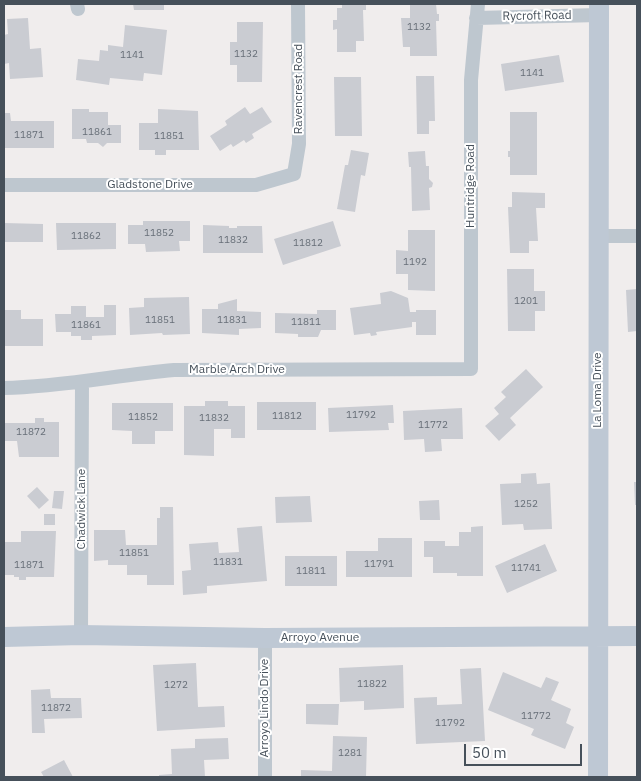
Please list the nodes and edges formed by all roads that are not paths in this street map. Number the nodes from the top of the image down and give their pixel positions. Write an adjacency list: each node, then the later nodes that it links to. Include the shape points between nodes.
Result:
1 (298, 4): 5 (street, Ravencrest Road, via 299,144)
2 (478, 4): 4 (street, Huntridge Road)
3 (599, 9): 4 (street, Rycroft Road); 7 (main road, La Loma Drive)
4 (476, 18): 9 (street, Huntridge Road, via 471,80)
5 (294, 174): 6 (street, Gladstone Drive, via 256,185)
6 (4, 186)
7 (598, 236): 8 (street); 13 (main road, La Loma Drive)
8 (637, 236)
9 (471, 369): 10 (street, Marble Arch Drive, via 174,370)
10 (82, 383): 11 (street, Marble Arch Drive); 12 (street, Chadwick Lane)
11 (4, 388)
12 (81, 635): 15 (main road, Arroyo Avenue); 16 (main road, Arroyo Avenue)
13 (598, 636): 14 (main road, Arroyo Avenue); 16 (main road, Arroyo Avenue); 18 (main road, La Loma Drive)
14 (637, 636)
15 (4, 637)
16 (264, 638): 17 (street, Arroyo Lindo Drive)
17 (265, 777)
18 (598, 777)

